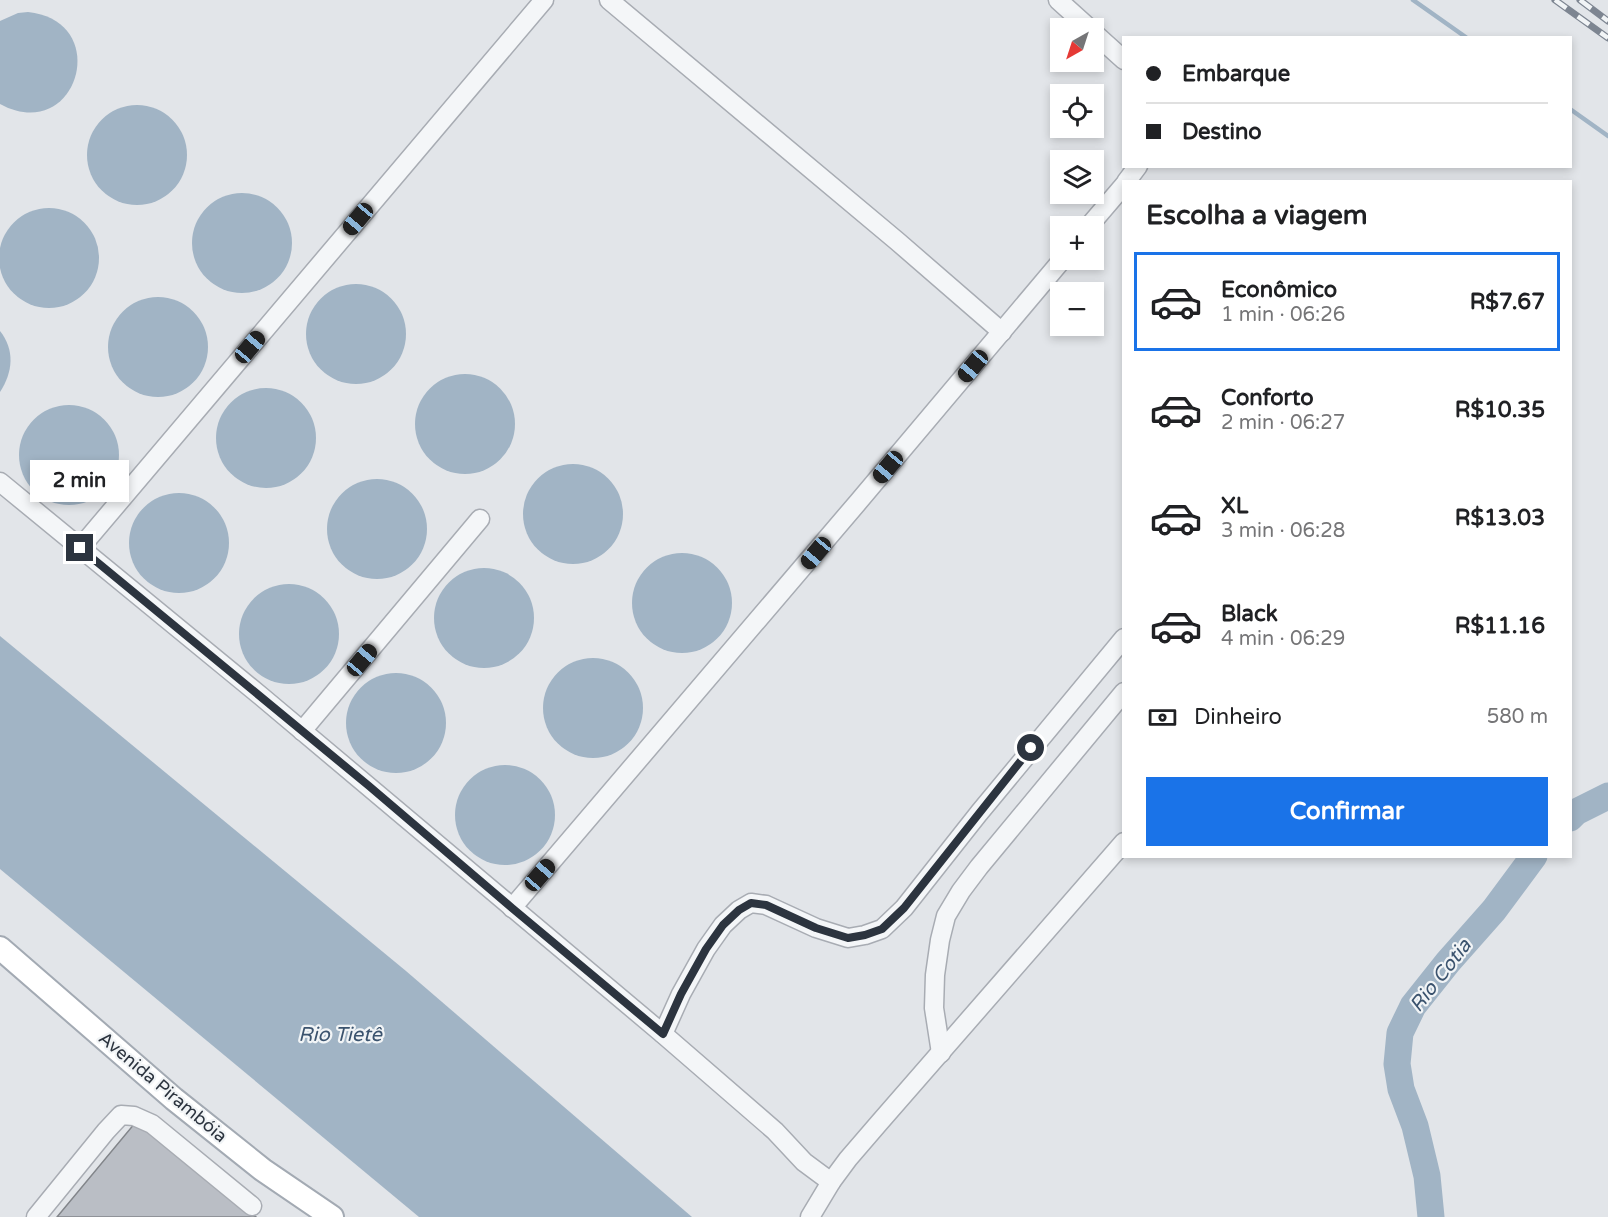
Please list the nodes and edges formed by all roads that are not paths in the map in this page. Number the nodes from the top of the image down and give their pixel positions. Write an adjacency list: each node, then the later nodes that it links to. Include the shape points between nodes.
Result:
1 (544, 0): 15 (lane)
2 (609, 0): 12 (lane)
3 (1058, 0): 4 (lane)
4 (1078, 18)
5 (1104, 42): 6 (lane)
6 (1122, 58)
7 (1136, 168): 8 (lane)
8 (1127, 180)
9 (1122, 187): 10 (lane)
10 (1097, 216)
11 (1054, 270): 12 (lane)
12 (1002, 332): 20 (lane)
13 (0, 482): 15 (lane)
14 (480, 519): 18 (lane)
15 (80, 548): 18 (lane)
16 (1122, 640): 22 (lane, via 904,908 882,929 848,938 766,905 751,903 723,925 706,949)
17 (1122, 694): 23 (lane, via 979,867 946,916 935,975 934,1008)
18 (302, 731): 20 (lane)
19 (1122, 844): 23 (lane)
20 (512, 908): 22 (lane)
21 (0, 948): 27 (main road, Avenida Pirambóia, via 183,1106 263,1170)
22 (663, 1034): 24 (lane)
23 (941, 1053): 24 (lane)
24 (831, 1182): 28 (lane)
25 (252, 1206): 26 (lane, via 152,1125 134,1116 121,1115)
26 (36, 1217)
27 (332, 1217)
28 (810, 1217)

